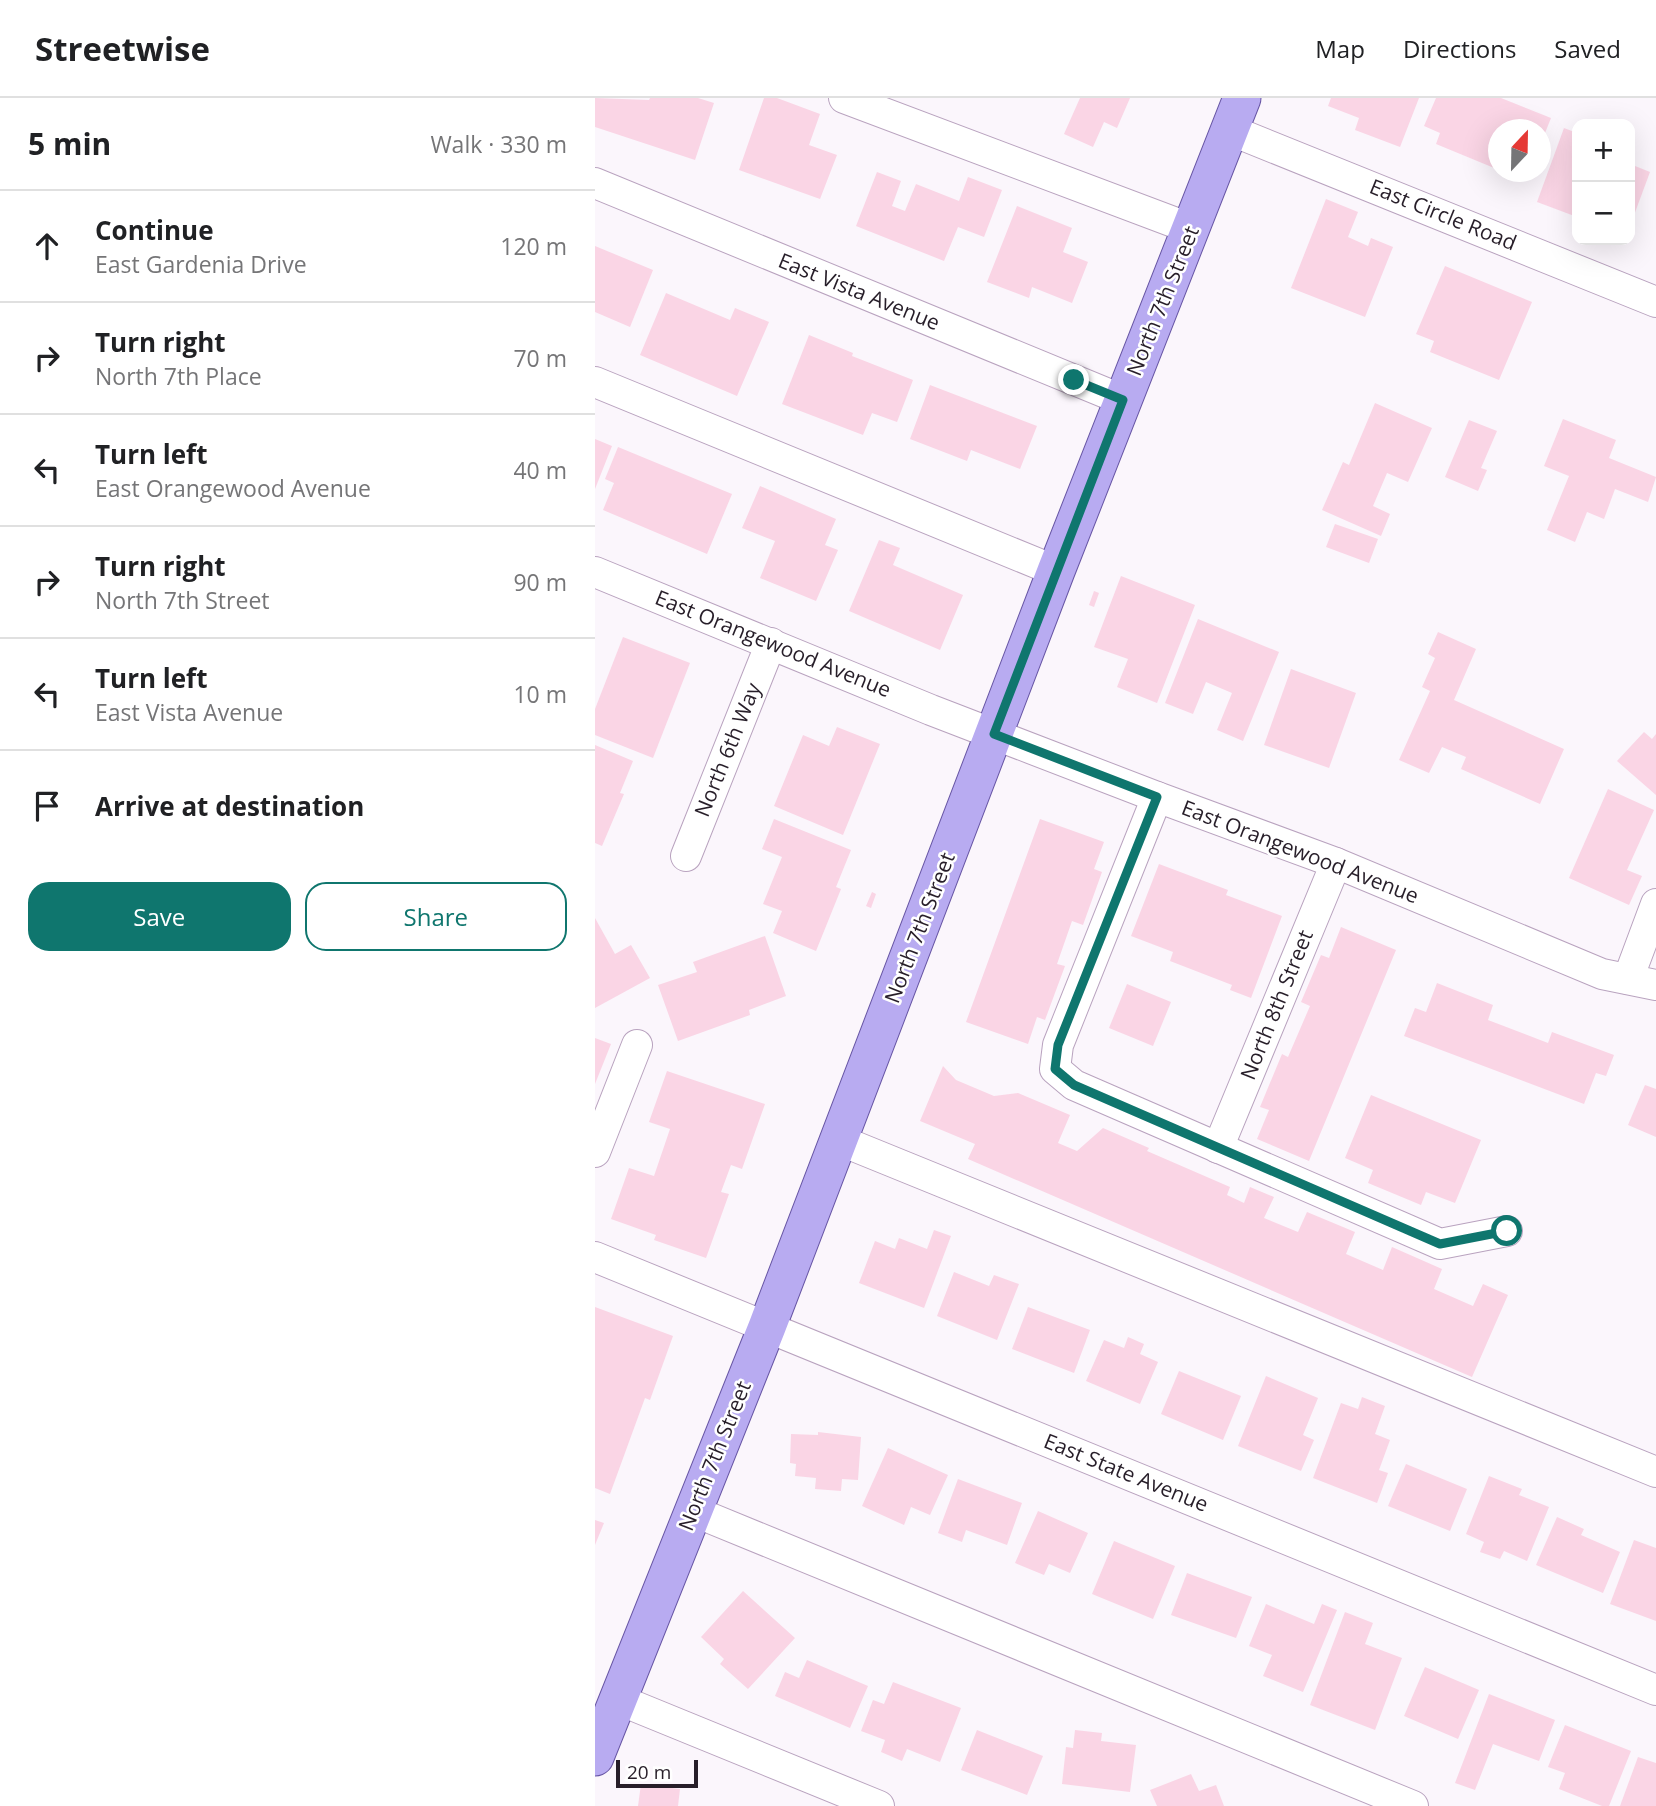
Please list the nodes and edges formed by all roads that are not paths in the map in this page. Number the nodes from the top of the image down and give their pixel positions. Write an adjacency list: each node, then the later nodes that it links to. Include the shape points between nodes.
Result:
1 (843, 98): 4 (street)
2 (1236, 114): 4 (main road, North 7th Street); 5 (street, East Circle Road)
3 (595, 183): 7 (street, East Vista Avenue)
4 (1192, 229): 7 (main road, North 7th Street)
5 (1656, 302)
6 (595, 382): 8 (street)
7 (1123, 400): 8 (main road, North 7th Street)
8 (1056, 571): 11 (main road, North 7th Street)
9 (595, 572): 10 (street, East Orangewood Avenue)
10 (771, 643): 11 (street, East Orangewood Avenue); 13 (street, North 6th Way)
11 (994, 734): 12 (street, East Orangewood Avenue); 18 (main road, North 7th Street)
12 (1157, 797): 14 (street, East Orangewood Avenue); 19 (street, via 1058,1045 1055,1069 1074,1085)
13 (686, 856)
14 (1336, 863): 16 (street, East Orangewood Avenue, via 1602,974); 19 (street, North 8th Street)
15 (1656, 904): 16 (street)
16 (1642, 982)
17 (637, 1045): 20 (street)
18 (839, 1139): 23 (main road, North 7th Street); 24 (street)
19 (1218, 1148): 21 (street, via 1440,1244)
20 (595, 1152)
21 (1507, 1231)
22 (595, 1258): 23 (street, East State Avenue)
23 (767, 1327): 25 (main road, North 7th Street); 26 (street, East State Avenue)
24 (1656, 1472)
25 (693, 1511): 27 (main road, North 7th Street); 30 (street)
26 (1656, 1690)
27 (617, 1699): 28 (main road, North 7th Street); 29 (street)
28 (595, 1757)
29 (879, 1806)
30 (1413, 1806)

